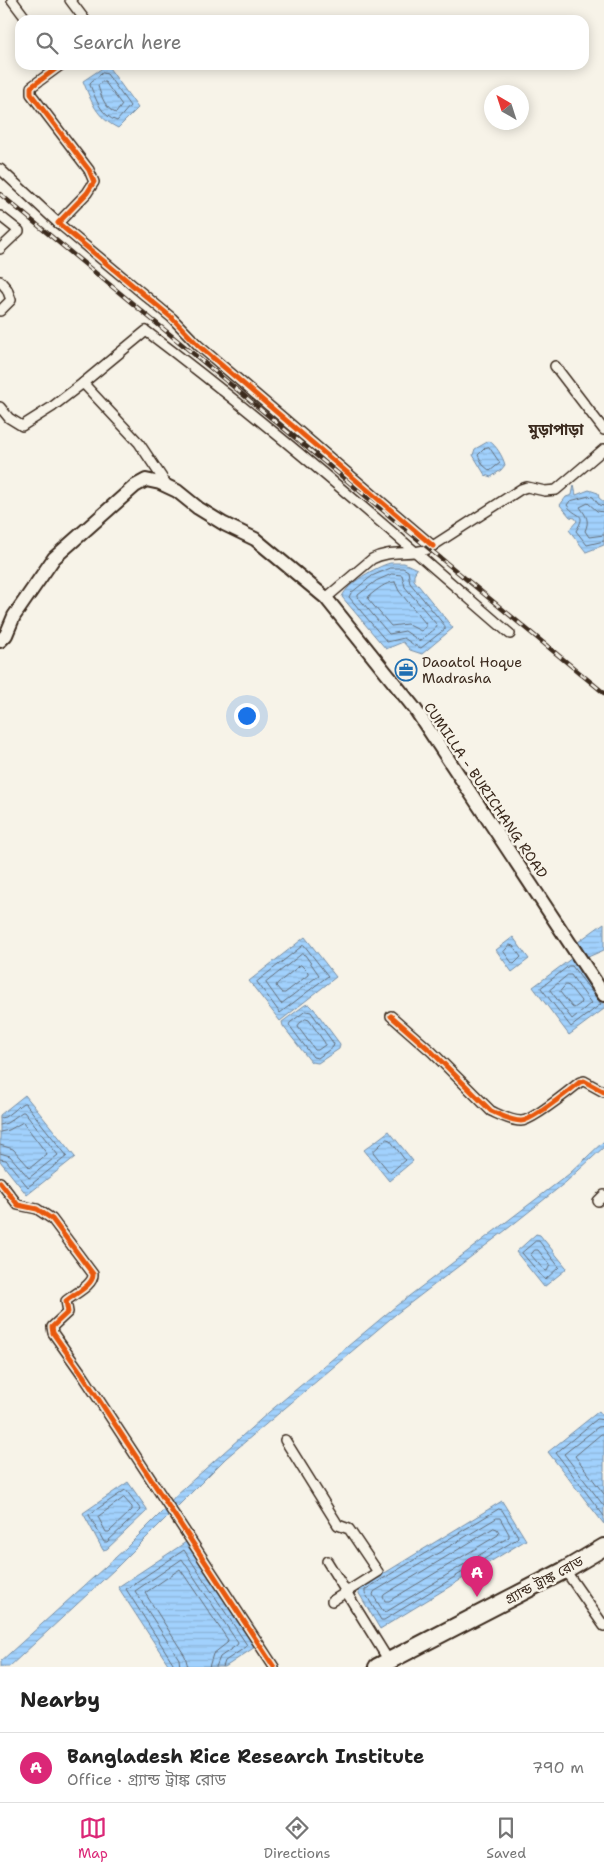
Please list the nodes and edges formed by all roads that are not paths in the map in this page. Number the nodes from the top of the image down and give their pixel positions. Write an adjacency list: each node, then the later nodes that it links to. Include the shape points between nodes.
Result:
1 (12, 0): 3 (street)
2 (70, 0): 4 (street)
3 (23, 15)
4 (81, 15)
5 (53, 70): 8 (street, via 31,87 31,94 89,170 94,182)
6 (0, 169): 8 (street)
7 (0, 216): 9 (street, via 19,231)
8 (58, 223): 18 (street)
9 (0, 249)
10 (0, 281): 11 (street, via 11,300)
11 (0, 311)
12 (555, 366): 15 (street)
13 (83, 383): 14 (street, via 22,426 8,418); 17 (street, via 139,443); 19 (street, via 146,331 204,375)
14 (0, 407)
15 (604, 430)
16 (604, 449): 18 (street, via 556,490 521,489)
17 (167, 485): 20 (main road, CUMILLA - BURICHANG ROAD, via 224,524 255,539); 22 (main road, CUMILLA - BURICHANG ROAD, via 146,480 135,486 54,558)
18 (433, 546): 19 (street)
19 (416, 552): 20 (street, via 381,554); 21 (street)
20 (326, 598): 23 (main road, CUMILLA - BURICHANG ROAD, via 415,709)
21 (510, 634)
22 (0, 641)
23 (604, 995)
24 (391, 1016): 25 (street, via 491,1111 501,1116 522,1121 532,1117 584,1081)
25 (604, 1092)
26 (0, 1182): 35 (street, via 18,1205 38,1209 52,1220 93,1274 94,1278 66,1301 68,1312 52,1327 53,1333)
27 (285, 1440): 31 (street, via 338,1525 349,1529 378,1572)
28 (604, 1547): 30 (highway, গ্র্যান্ড ট্রাঙ্ক রোড)
29 (327, 1561): 31 (street)
30 (565, 1570): 33 (street); 34 (highway, গ্র্যান্ড ট্রাঙ্ক রোড)
31 (347, 1592): 32 (street); 34 (street)
32 (332, 1601)
33 (604, 1626)
34 (383, 1664)
35 (274, 1667)

